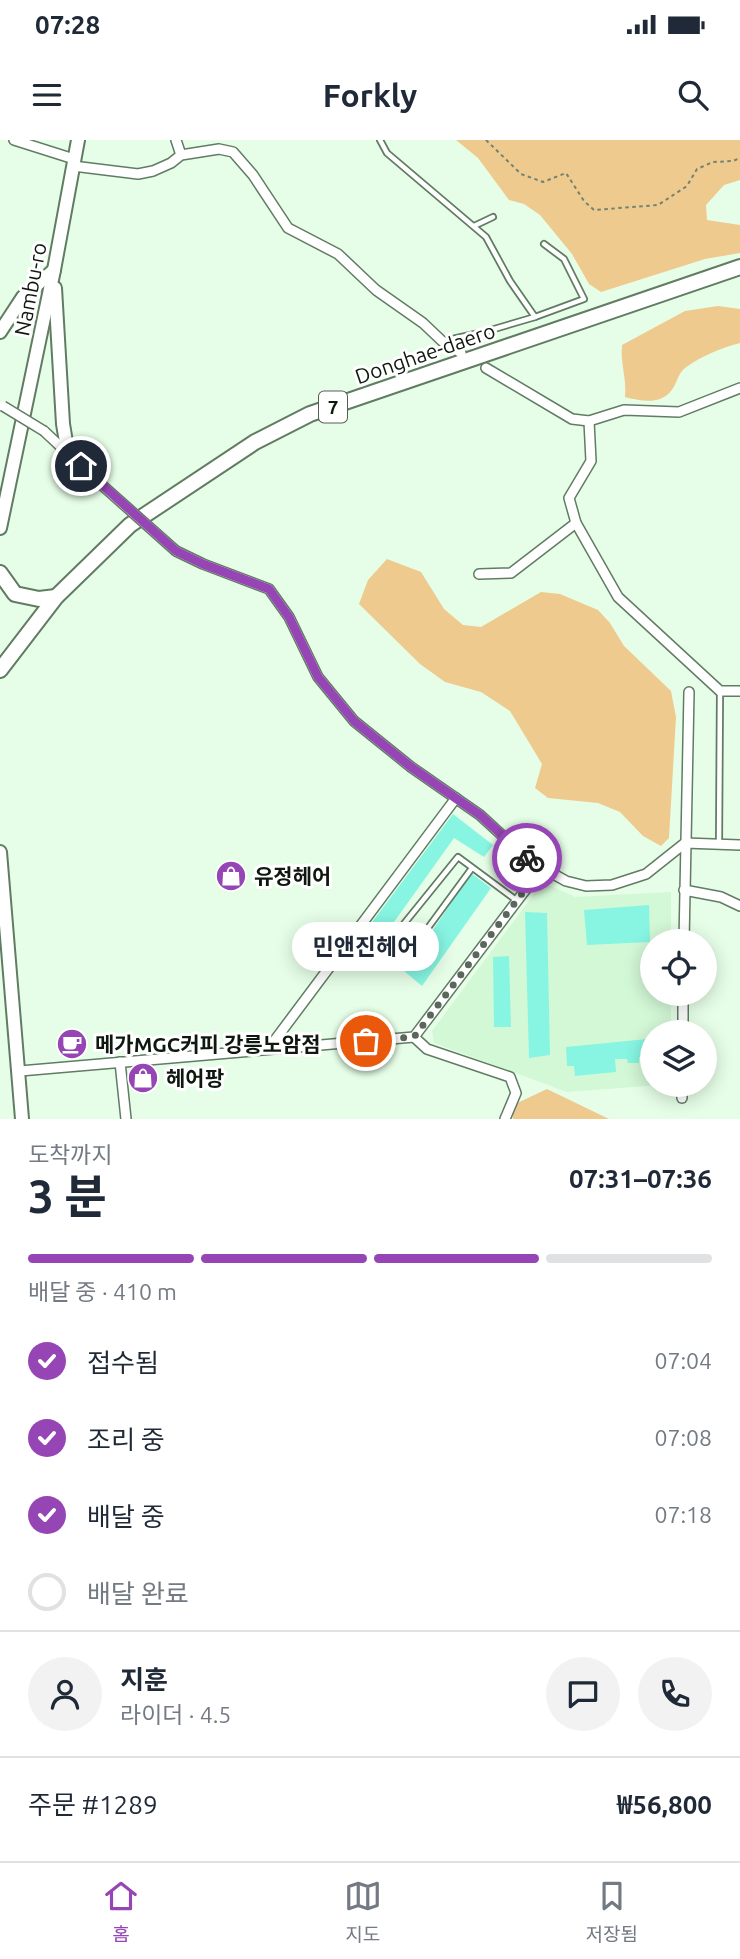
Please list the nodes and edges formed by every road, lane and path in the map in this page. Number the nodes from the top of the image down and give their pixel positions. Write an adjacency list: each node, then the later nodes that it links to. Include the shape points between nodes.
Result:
1 (14, 140): 8 (street)
2 (78, 140): 8 (street, Nambu-ro)
3 (176, 140): 6 (street)
4 (380, 140): 10 (lane, via 387,153)
5 (486, 140): 7 (path, via 521,174 542,182 566,173 594,210 658,205 687,186 697,169)
6 (181, 155): 8 (street, via 138,174); 16 (street, via 219,149 233,152 288,228 338,254)
7 (740, 158)
8 (74, 163): 13 (street, Nambu-ro)
9 (493, 218): 10 (lane)
10 (474, 226): 14 (lane, via 486,237)
11 (544, 244): 14 (lane, via 564,259 584,299)
12 (740, 267): 27 (main road, Donghae-daero / 7, via 310,414 255,442 131,525)
13 (54, 270): 15 (street, via 23,298); 22 (street); 24 (street, Nambu-ro)
14 (535, 317): 16 (lane)
15 (0, 332)
16 (442, 341): 17 (street)
17 (461, 353)
18 (486, 368): 21 (street, via 572,419)
19 (740, 388): 21 (street, via 679,412 624,410)
20 (2, 405): 22 (street, bridge, via 44,431)
21 (589, 421): 23 (street, via 592,461 569,498)
22 (68, 454): 32 (street, bridge, via 176,551 269,589 289,617 318,677 354,721)
23 (576, 523): 26 (street, via 510,573); 29 (street, via 618,597)
24 (0, 528)
25 (0, 573): 27 (main road, via 15,594)
26 (480, 574)
27 (56, 597): 28 (main road, Donghae-daero / 7)
28 (0, 670)
29 (720, 691): 30 (street); 34 (lane)
30 (740, 691)
31 (688, 692): 33 (street)
32 (456, 798): 37 (street); 44 (street)
33 (685, 843): 34 (street); 37 (street, via 646,874 612,885 566,881); 39 (street)
34 (719, 845): 35 (street)
35 (740, 845)
36 (0, 852): 46 (street)
37 (542, 867): 40 (street)
38 (472, 868): 38 (lane, via 458,857 403,925 422,936); 40 (lane)
39 (684, 890): 41 (street); 42 (street)
40 (517, 901): 43 (street)
41 (740, 906)
42 (684, 929)
43 (414, 1037): 44 (street); 49 (street, via 427,1049 510,1077 516,1093)
44 (269, 1048): 45 (street)
45 (120, 1062): 46 (street); 48 (street)
46 (20, 1071): 47 (street)
47 (22, 1119)
48 (126, 1119)
49 (505, 1119)

